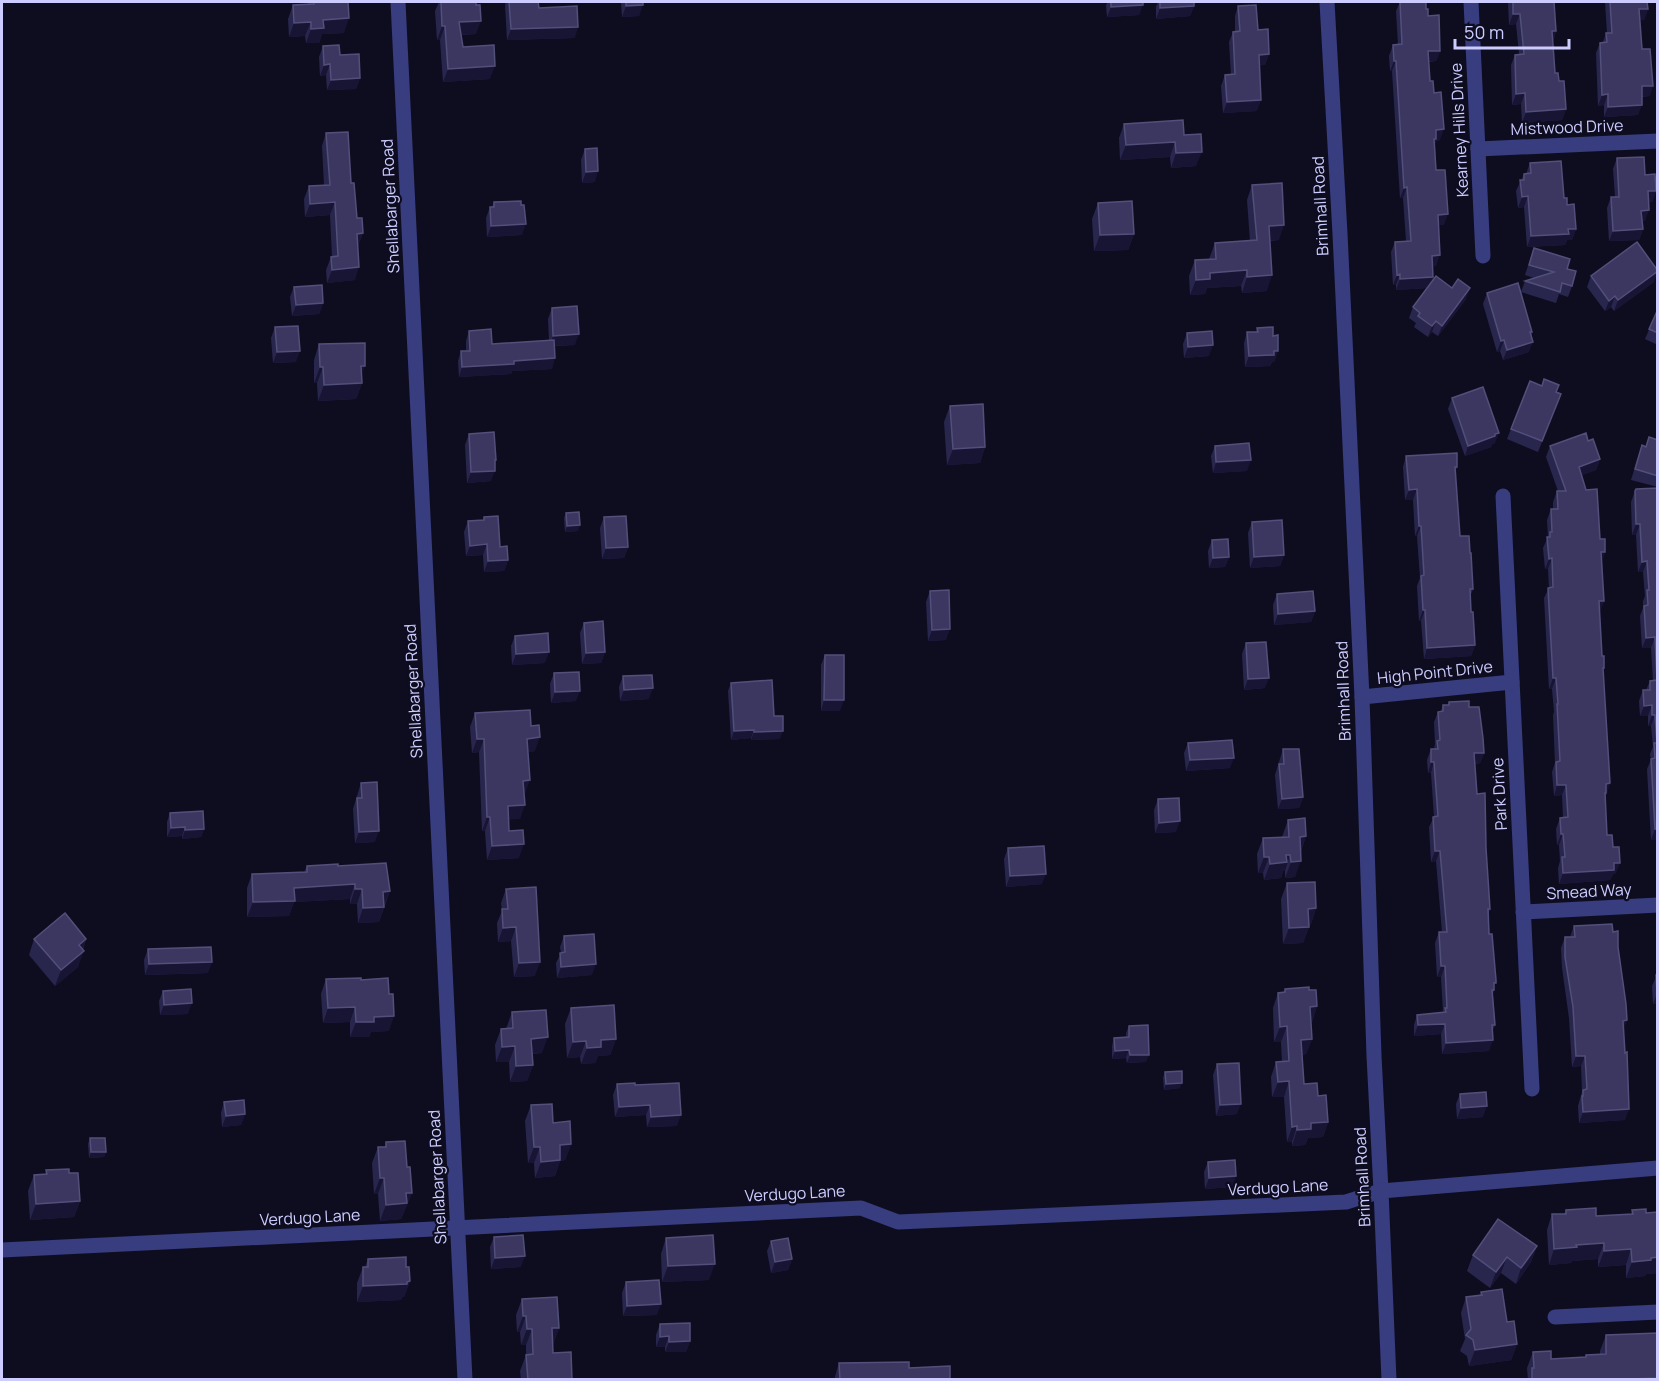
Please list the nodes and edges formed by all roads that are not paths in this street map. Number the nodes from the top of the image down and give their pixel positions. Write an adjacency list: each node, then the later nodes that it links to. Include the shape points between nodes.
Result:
1 (398, 2): 15 (street, Shellabarger Road)
2 (1327, 2): 9 (street, Brimhall Road)
3 (1471, 2): 5 (street, Kearney Hills Drive)
4 (1658, 141): 5 (street, Mistwood Drive)
5 (1478, 149): 6 (street, Kearney Hills Drive)
6 (1483, 256)
7 (1503, 496): 8 (street, Park Drive)
8 (1512, 682): 9 (street, High Point Drive); 11 (street, Park Drive)
9 (1362, 697): 14 (street, Brimhall Road)
10 (1658, 905): 11 (street, Smead Way)
11 (1523, 912): 12 (street, Park Drive)
12 (1532, 1089)
13 (1658, 1168): 14 (street, Verdugo Lane)
14 (1381, 1191): 15 (street, Verdugo Lane, via 1346,1202 898,1222 861,1208); 20 (street, Brimhall Road)
15 (457, 1228): 16 (street, Verdugo Lane); 19 (street, Shellabarger Road)
16 (2, 1250)
17 (1658, 1312): 18 (street)
18 (1555, 1317)
19 (465, 1380)
20 (1389, 1380)

